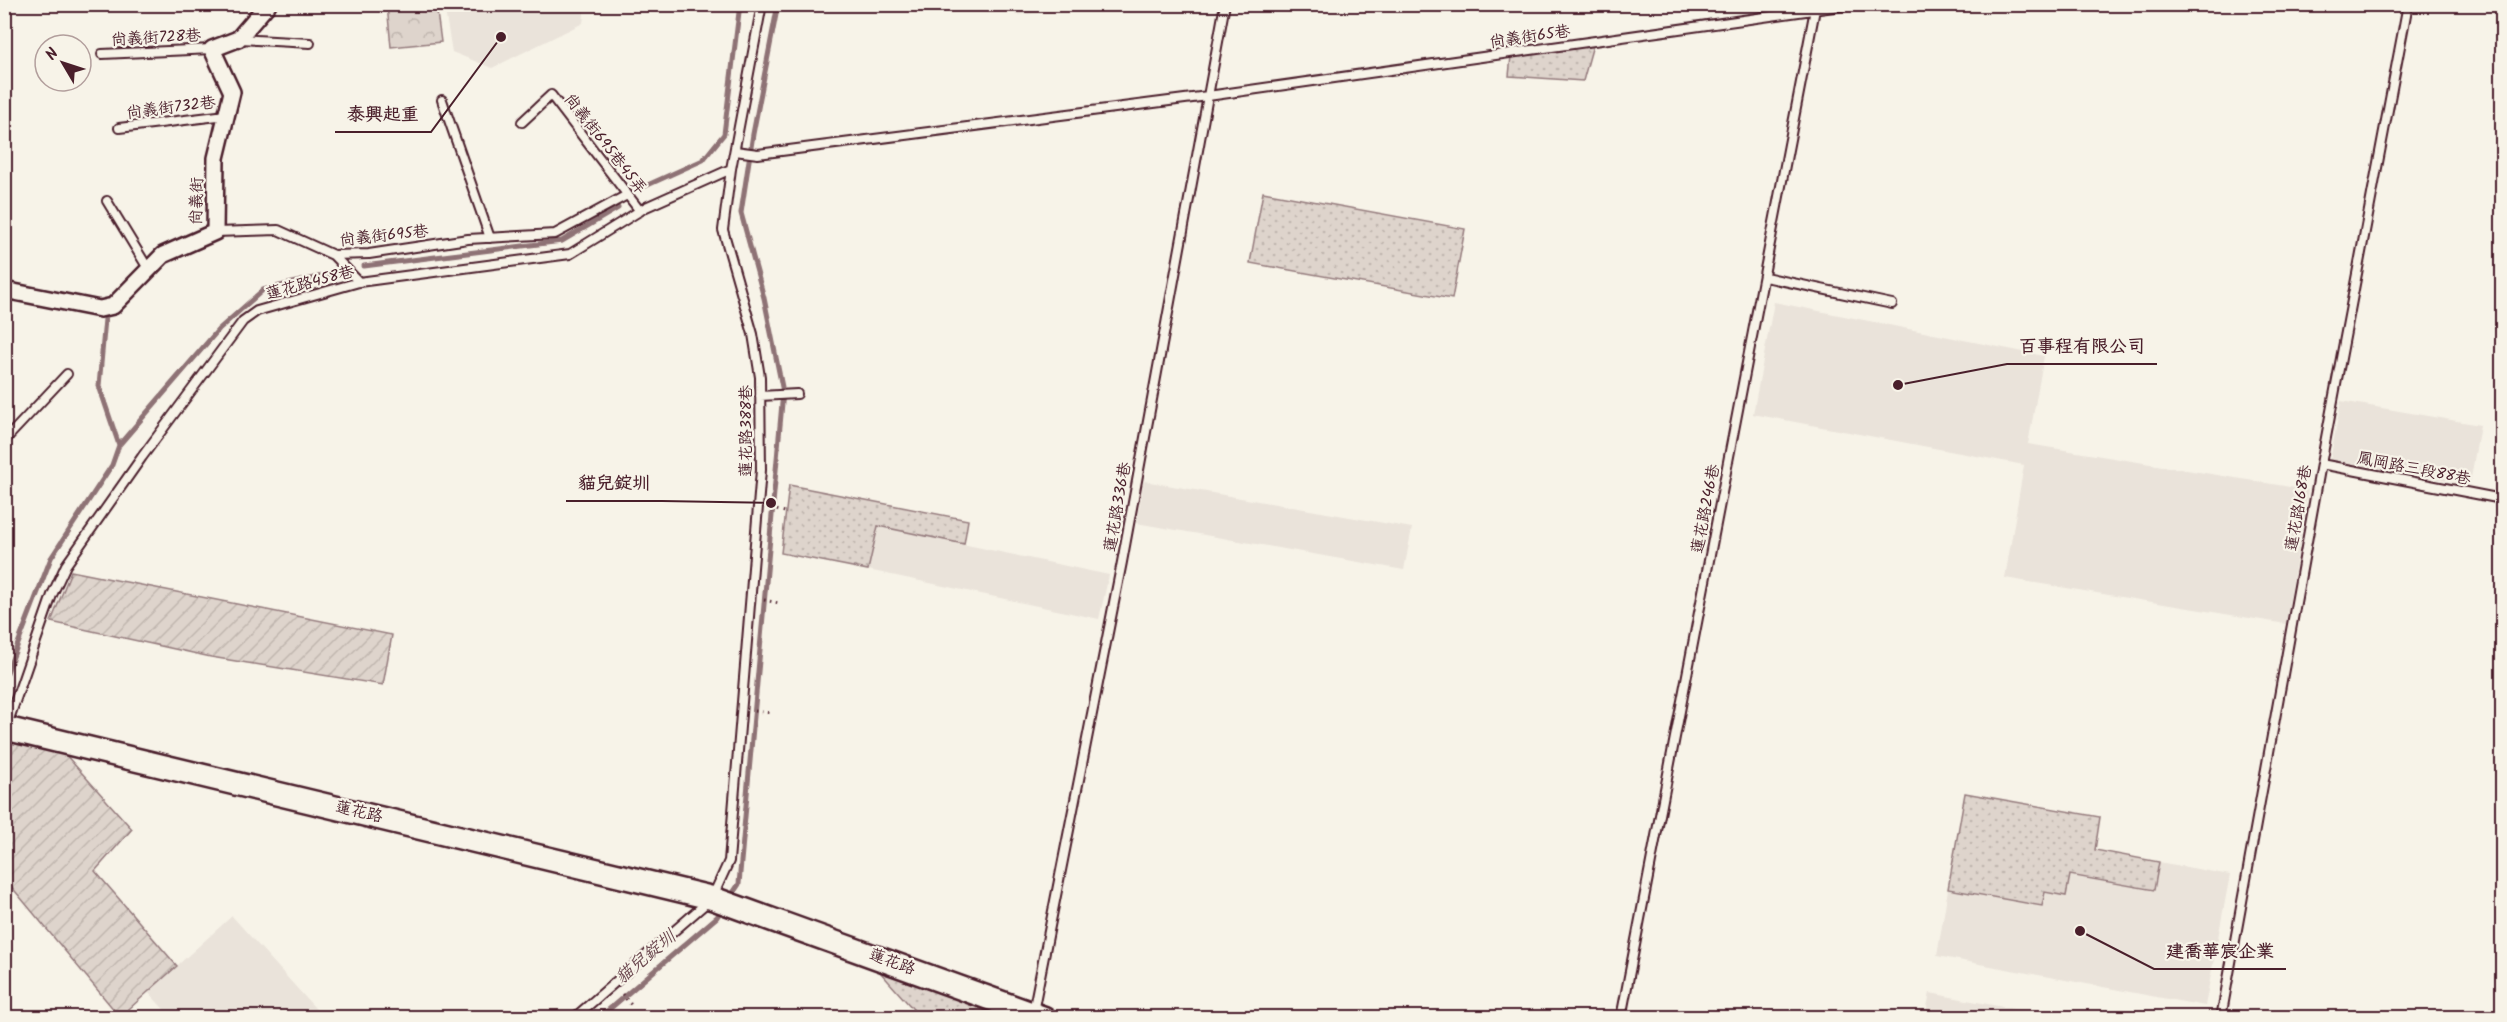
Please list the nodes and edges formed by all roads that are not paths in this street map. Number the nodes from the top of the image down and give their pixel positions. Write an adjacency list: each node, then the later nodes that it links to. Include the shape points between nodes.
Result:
1 (268, 4): 7 (street)
2 (762, 4): 16 (lane, 蓮花路388巷)
3 (1225, 4): 11 (lane, 蓮花路336巷)
4 (1855, 4): 6 (lane, 尚義街65巷)
5 (2408, 4): 33 (lane, 蓮花路168巷)
6 (1816, 8): 11 (lane, 尚義街65巷); 25 (lane, 蓮花路246巷)
7 (238, 39): 8 (lane); 9 (street)
8 (310, 43)
9 (212, 49): 10 (lane, 尚義街728巷); 13 (street, 尚義街, via 232,92)
10 (102, 54)
11 (1208, 96): 16 (lane, 尚義街65巷, via 758,154); 37 (lane, 蓮花路336巷)
12 (442, 100): 22 (lane)
13 (226, 115): 15 (lane, 尚義街732巷); 21 (street, 尚義街, via 216,158)
14 (522, 122): 18 (lane, 尚義街695巷45弄, via 550,95)
15 (119, 128)
16 (735, 151): 17 (lane, 蓮花路388巷)
17 (731, 169): 20 (lane, 蓮花路458巷); 31 (lane, 蓮花路388巷, via 723,230 753,334)
18 (627, 195): 20 (lane, 尚義街695巷45弄); 22 (lane, 尚義街695巷, via 555,234)
19 (107, 201): 24 (lane)
20 (640, 211): 26 (lane, 蓮花路458巷, via 570,255)
21 (215, 232): 23 (lane, 尚義街695巷, via 279,230); 24 (street, 尚義街, via 164,255)
22 (490, 238): 23 (lane, 尚義街695巷)
23 (333, 255): 26 (lane)
24 (149, 270): 27 (street, 尚義街, via 113,306 100,309)
25 (1766, 277): 28 (lane); 39 (lane, 蓮花路246巷)
26 (359, 282): 35 (lane, 蓮花路458巷, via 257,311 243,321 66,565)
27 (4, 290)
28 (1892, 304)
29 (67, 374): 32 (lane)
30 (796, 394): 31 (lane)
31 (760, 396): 36 (lane, 蓮花路388巷, via 761,470 729,861)
32 (4, 441)
33 (2321, 465): 34 (lane, 鳳岡路三段88巷); 40 (lane, 蓮花路168巷)
34 (2502, 499)
35 (5, 729): 36 (street, 蓮花路)
36 (712, 897): 37 (street, 蓮花路); 38 (lane)
37 (1035, 1016)
38 (574, 1017)
39 (1621, 1017)
40 (2221, 1017)

